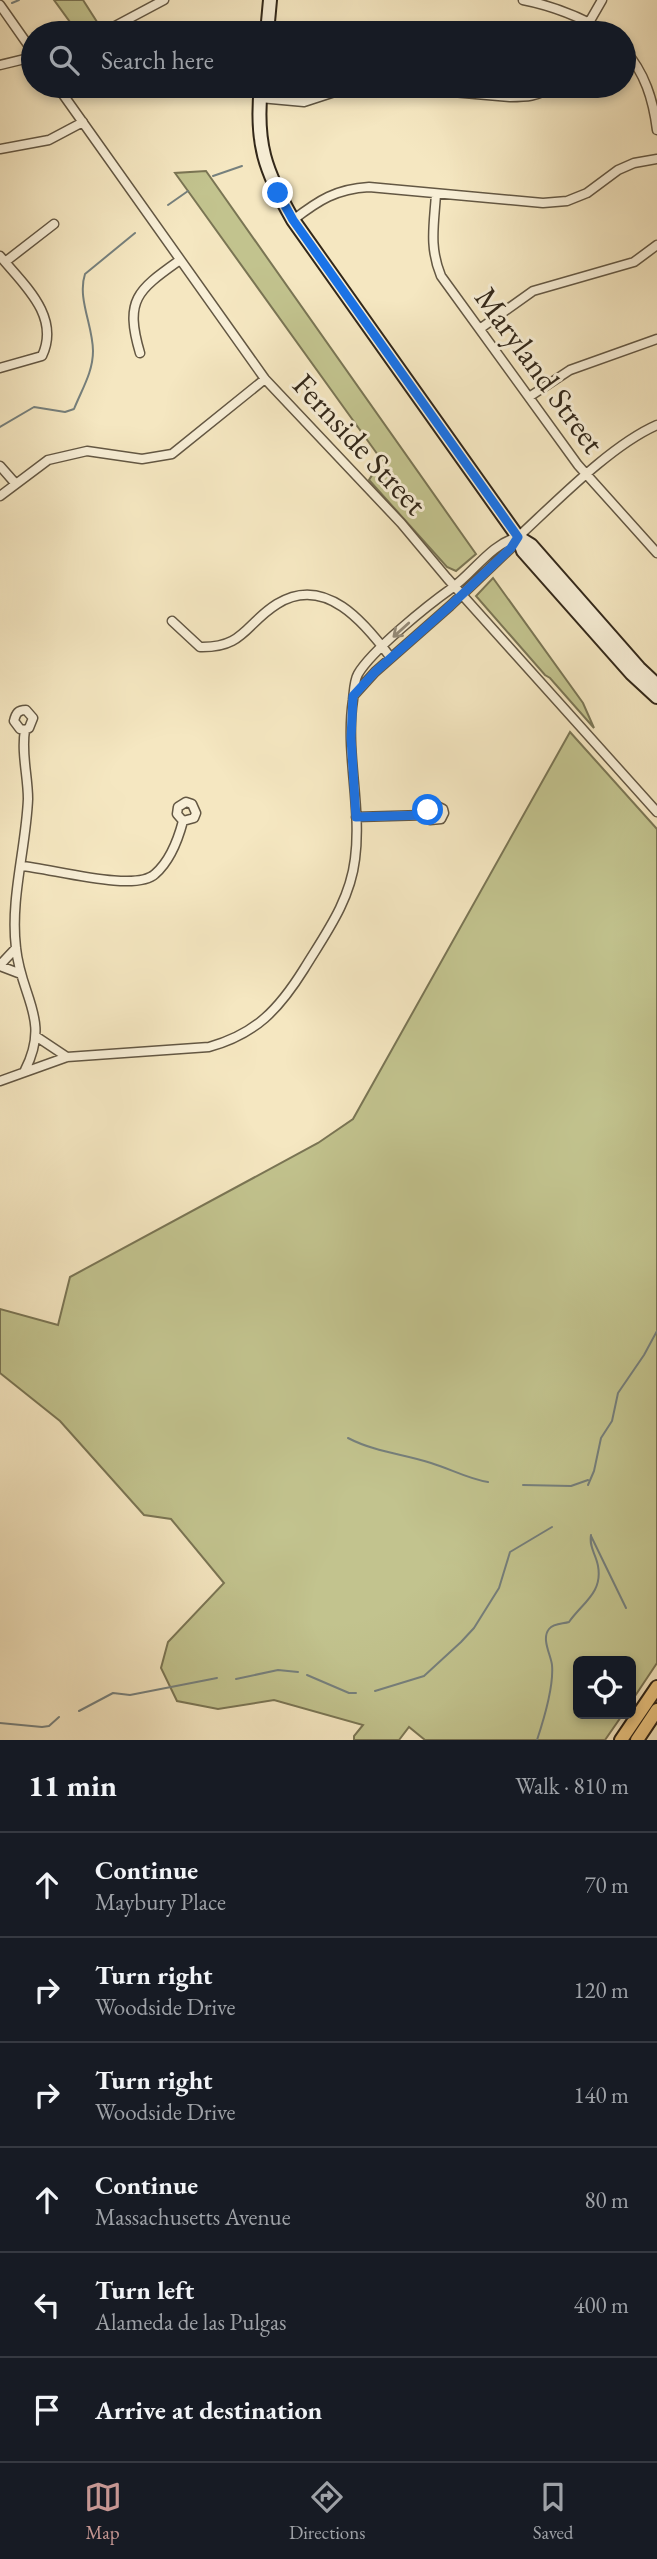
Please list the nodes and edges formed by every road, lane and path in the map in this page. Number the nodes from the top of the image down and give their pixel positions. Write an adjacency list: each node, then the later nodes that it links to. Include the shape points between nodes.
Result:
1 (164, 0): 6 (street)
2 (270, 0): 7 (main road)
3 (523, 0): 8 (street)
4 (602, 0): 9 (street)
5 (0, 5): 10 (street)
6 (125, 21)
7 (268, 21)
8 (588, 21)
9 (591, 21)
10 (21, 37)
11 (21, 59): 12 (street)
12 (0, 65)
13 (636, 65): 19 (street, via 651,94)
14 (66, 98): 18 (street, Fernside Street)
15 (260, 98): 23 (main road, via 265,164)
16 (286, 98): 17 (street, via 304,102)
17 (316, 98)
18 (83, 122): 20 (street, via 49,141); 27 (street, Fernside Street)
19 (657, 130)
20 (0, 149)
21 (657, 159): 22 (street, via 618,170 587,193 567,201)
22 (436, 194): 23 (street, via 346,189); 28 (street, Maryland Street, via 434,259 441,276)
23 (293, 220): 39 (main road)
24 (54, 224): 26 (street)
25 (657, 245): 28 (street, via 634,262 533,291)
26 (3, 259): 31 (street, via 39,303 48,338 42,356)
27 (180, 260): 30 (street, via 153,279 135,301 134,332); 32 (street, Fernside Street)
28 (481, 328): 33 (street, Maryland Street)
29 (657, 339): 33 (street, via 570,370)
30 (140, 352)
31 (0, 368)
32 (265, 379): 37 (street, via 172,454 142,459 87,451 48,460); 41 (street, Fernside Street, via 385,505)
33 (529, 397): 36 (street, Maryland Street)
34 (657, 425): 36 (street)
35 (0, 466): 37 (street)
36 (586, 475): 39 (street); 40 (street, Maryland Street)
37 (15, 483): 38 (street)
38 (0, 496)
39 (518, 537): 41 (street, via 506,540); 42 (street); 46 (main road, via 531,545); 48 (main road, via 523,551)
40 (657, 553)
41 (454, 586): 42 (street, Fernside Street); 44 (street, one-way to 44)
42 (461, 594): 45 (street); 50 (street, Fernside Street)
43 (172, 621): 44 (street, via 200,647 218,648 239,638 277,604 310,595 333,599)
44 (382, 647): 45 (street); 47 (street, via 357,676)
45 (391, 658): 47 (street)
46 (657, 685)
47 (353, 696): 52 (street)
48 (657, 697)
49 (25, 730): 54 (street, via 28,798)
50 (657, 812)
51 (426, 815): 52 (street)
52 (356, 817): 59 (street, via 356,858 342,909 275,1011 230,1041 209,1047)
53 (183, 821): 54 (street, via 164,863 154,876 140,881 122,883)
54 (21, 866): 55 (street)
55 (16, 948): 56 (street); 57 (street)
56 (0, 966): 57 (street)
57 (21, 974): 58 (street)
58 (37, 1037): 59 (street); 60 (street)
59 (66, 1057): 60 (street)
60 (24, 1070): 61 (street)
61 (0, 1081)
62 (657, 1686): 64 (main road)
63 (657, 1710): 65 (main road)
64 (621, 1740)
65 (637, 1740)

